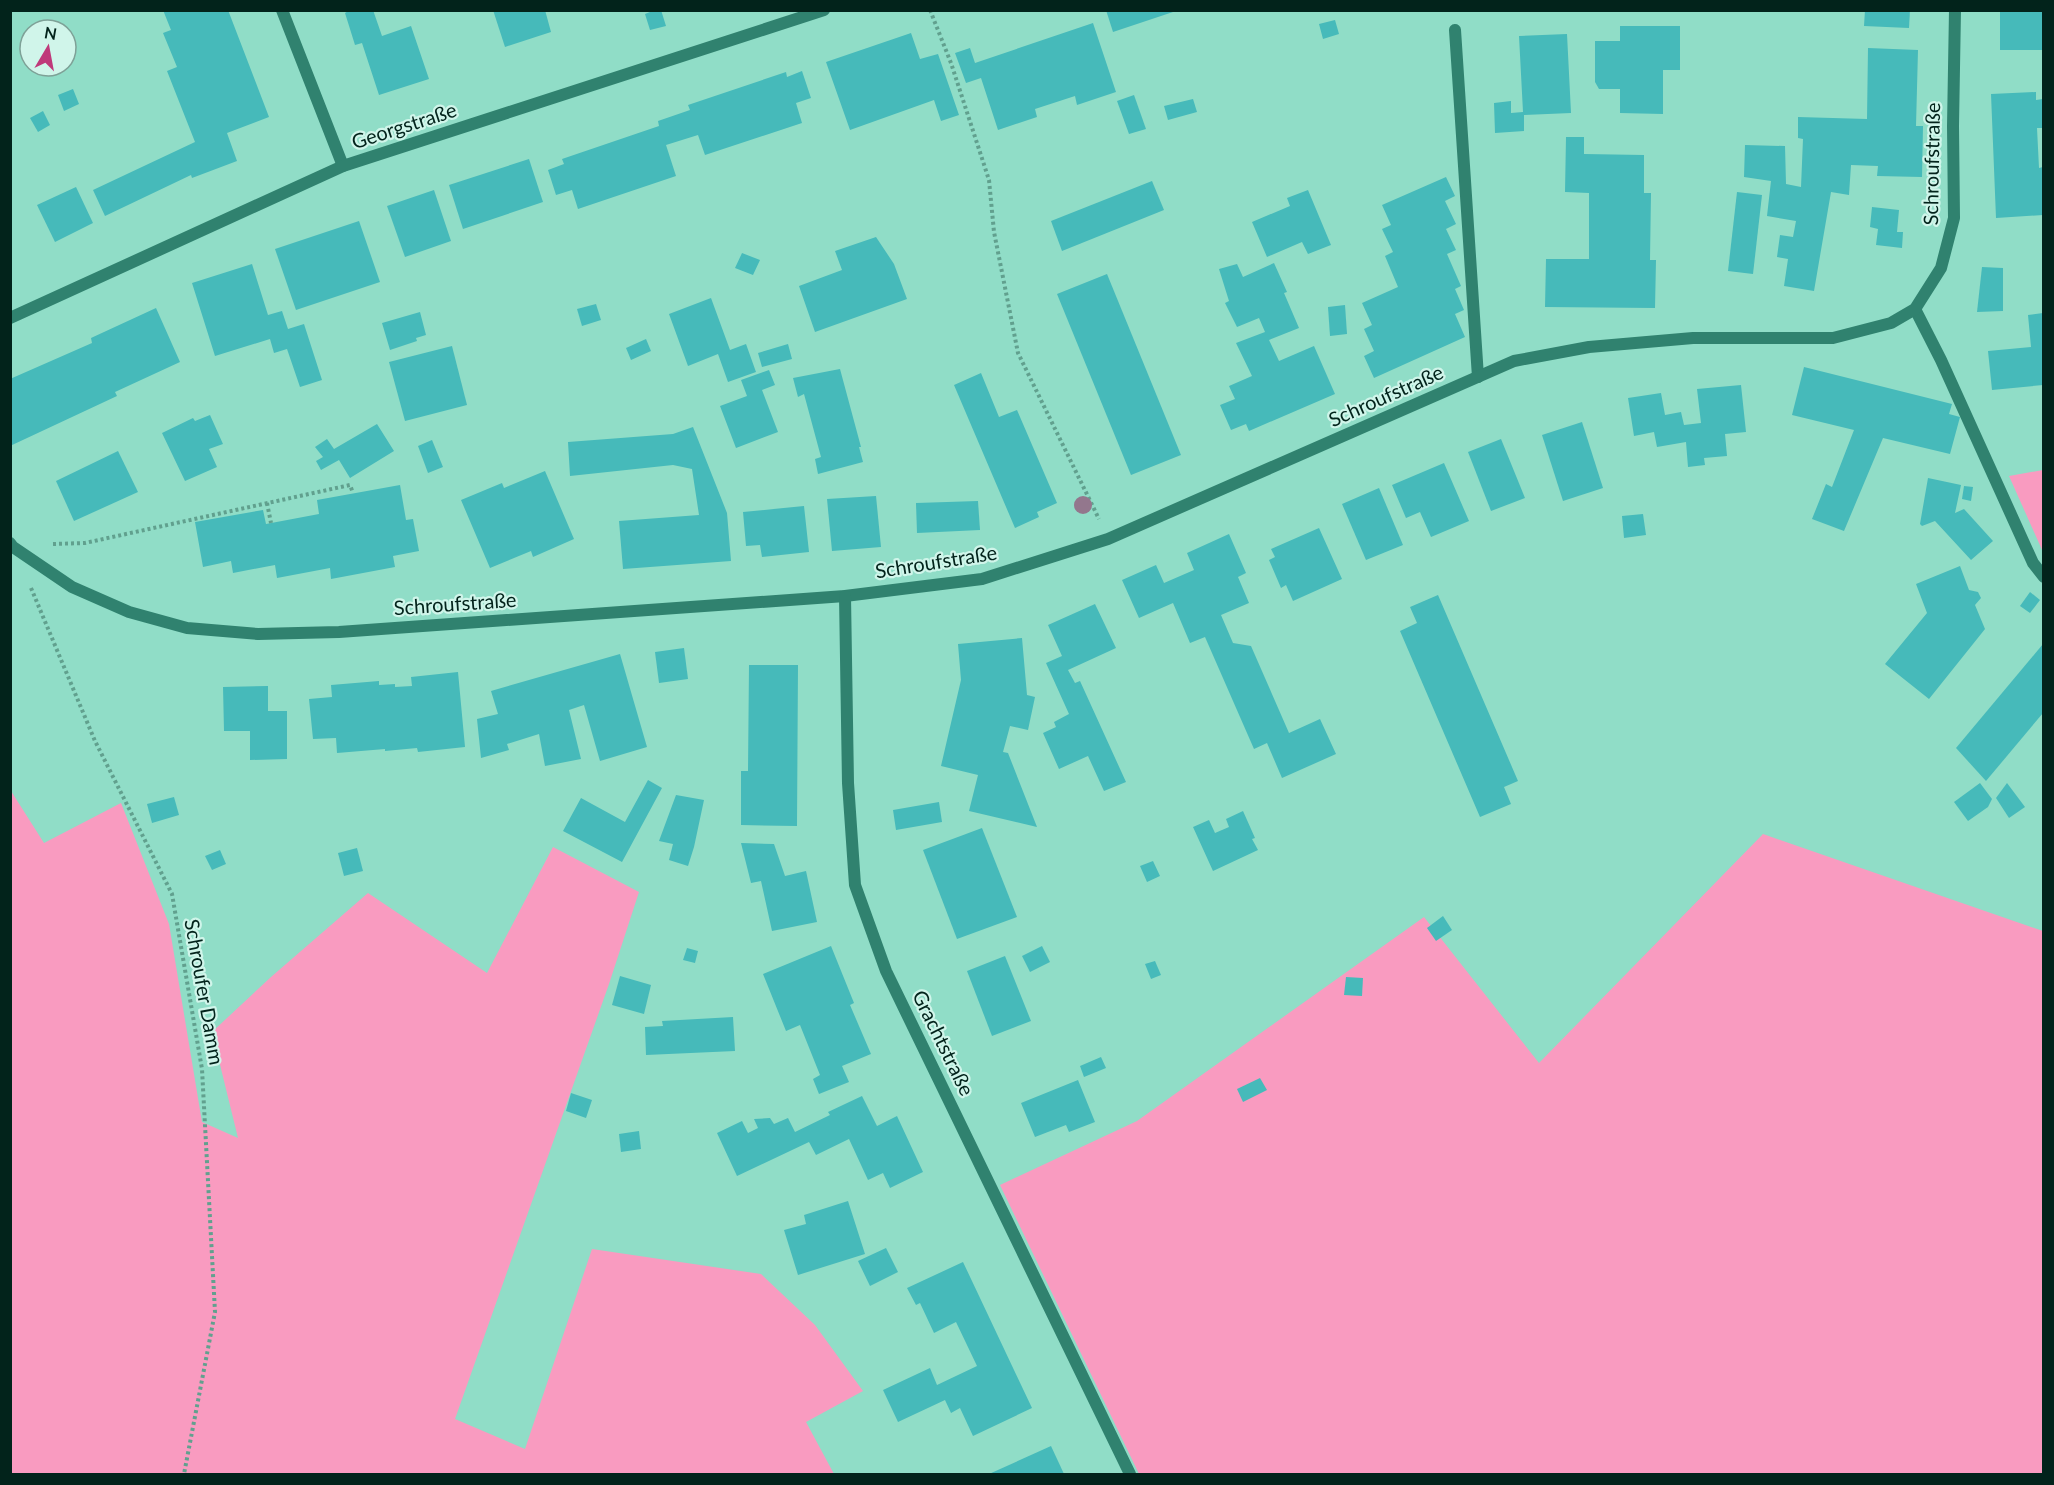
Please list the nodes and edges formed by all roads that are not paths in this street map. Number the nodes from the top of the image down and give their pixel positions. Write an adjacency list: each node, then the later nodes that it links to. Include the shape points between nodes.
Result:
1 (282, 10): 5 (street)
2 (824, 10): 5 (street, Georgstraße)
3 (1955, 10): 6 (street, Schroufstraße, via 1954,218 1941,268)
4 (1455, 30): 8 (street)
5 (344, 166): 7 (street, Georgstraße)
6 (1915, 309): 8 (street, Schroufstraße, via 1891,323 1833,338 1693,338 1589,347 1514,361); 10 (street)
7 (10, 318)
8 (1478, 377): 11 (street, Schroufstraße, via 1108,539 982,579)
9 (12, 545): 11 (street, Schroufstraße, via 72,587 129,612 187,628 258,634 339,632)
10 (2043, 577)
11 (845, 596): 12 (street, Grachtstraße, via 848,783 855,885 886,971)
12 (1130, 1474)

